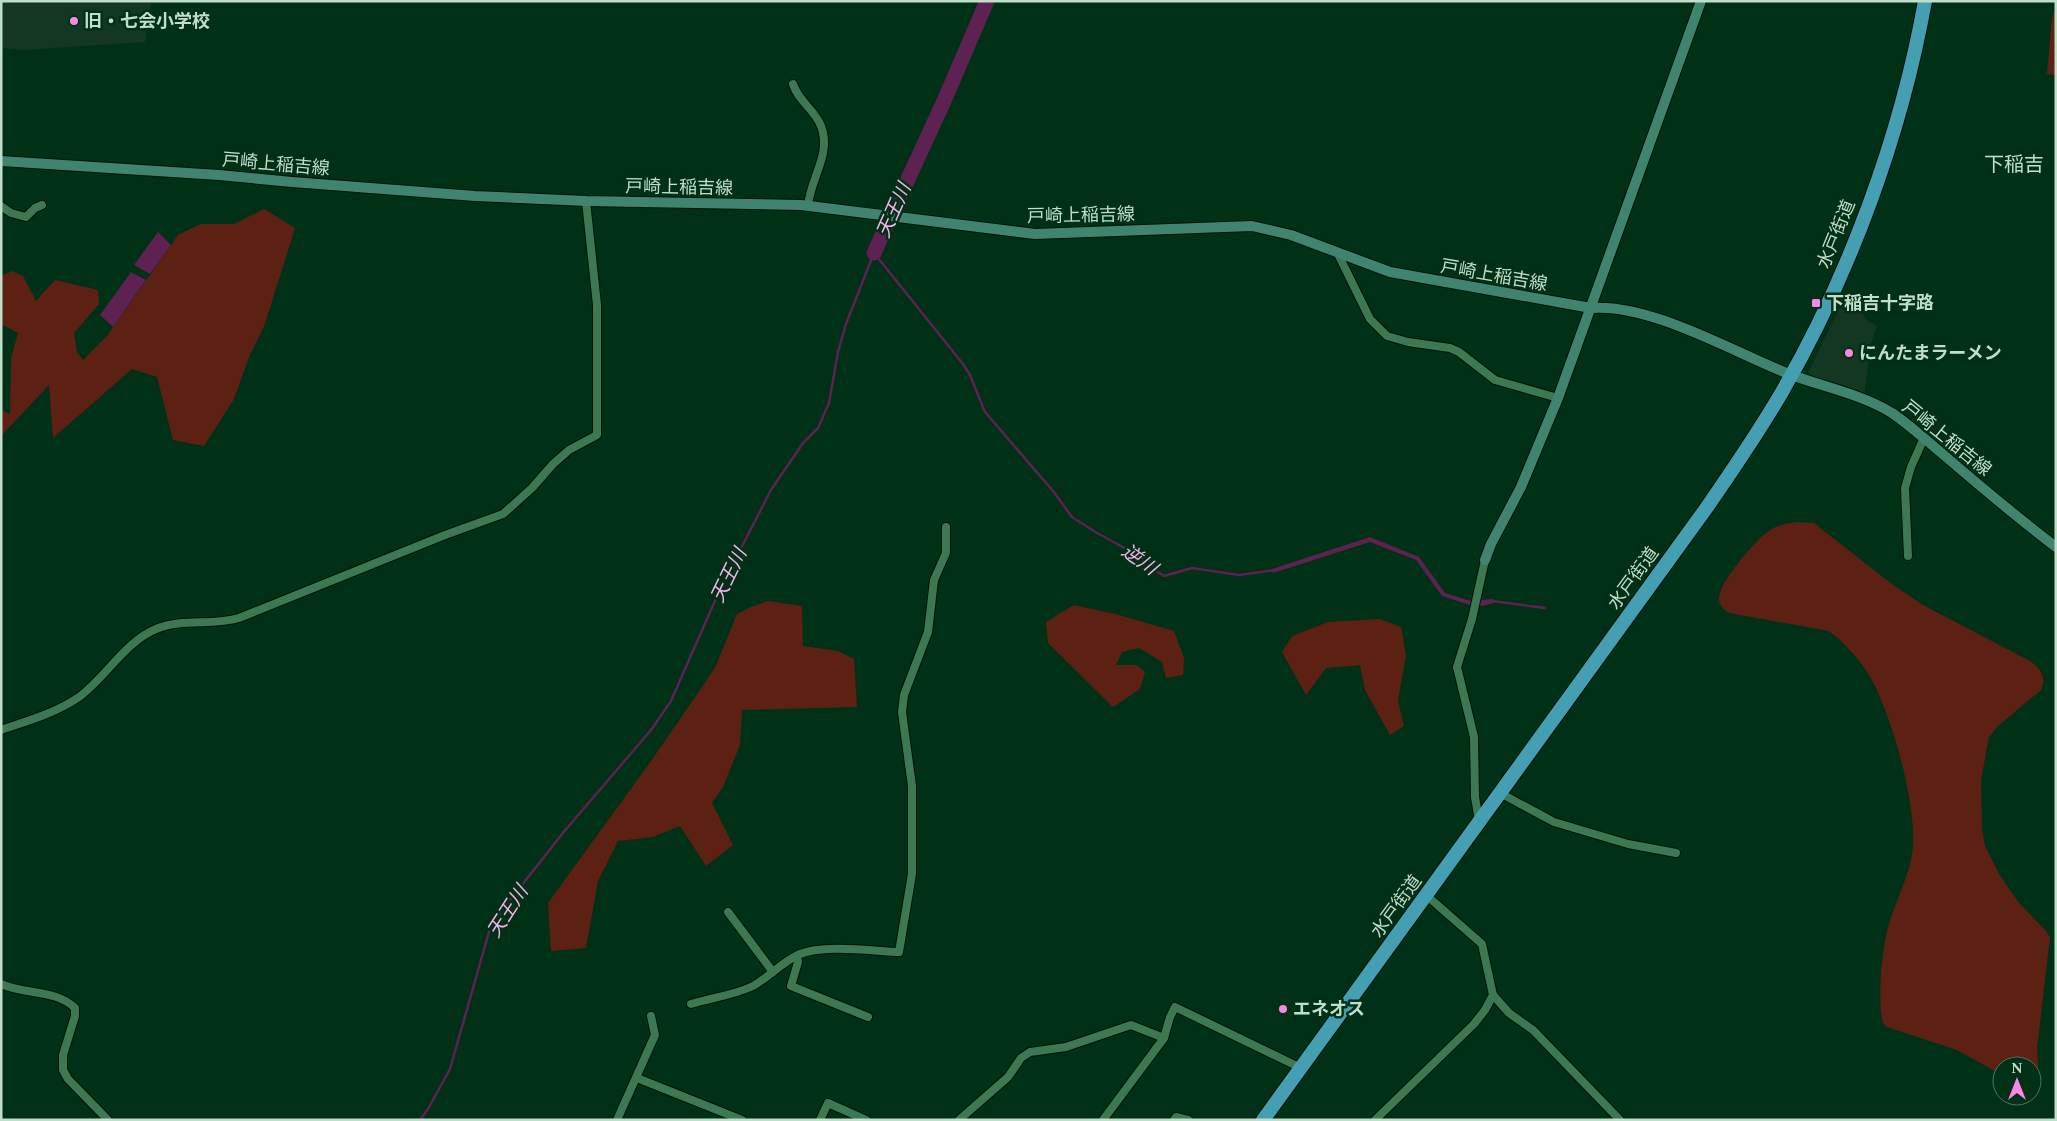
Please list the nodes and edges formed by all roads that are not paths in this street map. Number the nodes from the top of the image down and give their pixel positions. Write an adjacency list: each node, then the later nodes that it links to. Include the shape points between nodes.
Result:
1 (1701, 1): 10 (main road)
2 (1925, 1): 11 (highway, 水戸街道, via 1908,82 1874,189 1838,278)
3 (793, 84): 8 (street, via 795,92 821,125 825,139)
4 (1, 162): 5 (main road, 戸崎上稲吉線)
5 (586, 201): 8 (main road, 戸崎上稲吉線); 18 (street, via 597,306 597,435 569,450 503,514 239,618 172,624 154,629 138,638 78,697)
6 (42, 205): 7 (street, via 26,217)
7 (1, 206)
8 (808, 206): 9 (main road, 戸崎上稲吉線, via 1035,234 1252,226 1291,235)
9 (1338, 254): 10 (main road, 戸崎上稲吉線, via 1377,269 1411,277); 12 (street, via 1370,319 1388,336 1450,348 1495,380)
10 (1591, 308): 11 (main road, 戸崎上稲吉線, via 1624,308 1675,325); 12 (main road)
11 (1791, 374): 13 (main road, 戸崎上稲吉線, via 1871,402); 19 (highway, 水戸街道, via 1748,447 1705,510)
12 (1558, 398): 17 (main road, via 1521,487)
13 (1924, 438): 15 (main road, 戸崎上稲吉線); 16 (street, via 1905,488)
14 (946, 527): 24 (street, via 946,553 934,580 928,632 904,696 902,712 912,786 912,874 899,952 830,950)
15 (2056, 547)
16 (1908, 556)
17 (1485, 560): 20 (street, via 1457,667 1474,737)
18 (1, 730)
19 (1500, 794): 20 (highway, 水戸街道); 21 (street, via 1554,822 1628,844)
20 (1479, 823): 22 (highway, 水戸街道)
21 (1676, 853)
22 (1426, 895): 27 (street, via 1482,944); 32 (highway, 水戸街道)
23 (728, 912): 25 (street)
24 (797, 956): 25 (street); 30 (street, via 791,986)
25 (773, 972): 28 (street, via 738,992)
26 (1, 984): 35 (street, via 58,997 75,1008 63,1055 63,1070)
27 (1493, 995): 44 (street, via 1474,1024); 45 (street, via 1509,1013 1533,1030)
28 (691, 1004)
29 (651, 1016): 33 (street, via 655,1035)
30 (868, 1017)
31 (1164, 1038): 32 (street, via 1175,1007); 34 (street); 40 (street, via 1131,1025 1066,1047 1030,1052 1021,1058 1008,1077)
32 (1302, 1068): 43 (highway, 水戸街道)
33 (637, 1078): 36 (street); 37 (street)
34 (1105, 1119)
35 (108, 1120)
36 (617, 1120)
37 (742, 1120)
38 (820, 1120): 39 (street, via 828,1103)
39 (866, 1120)
40 (959, 1120)
41 (1174, 1120): 42 (street, via 1176,1117)
42 (1188, 1120)
43 (1263, 1120)
44 (1375, 1120)
45 (1620, 1120)

